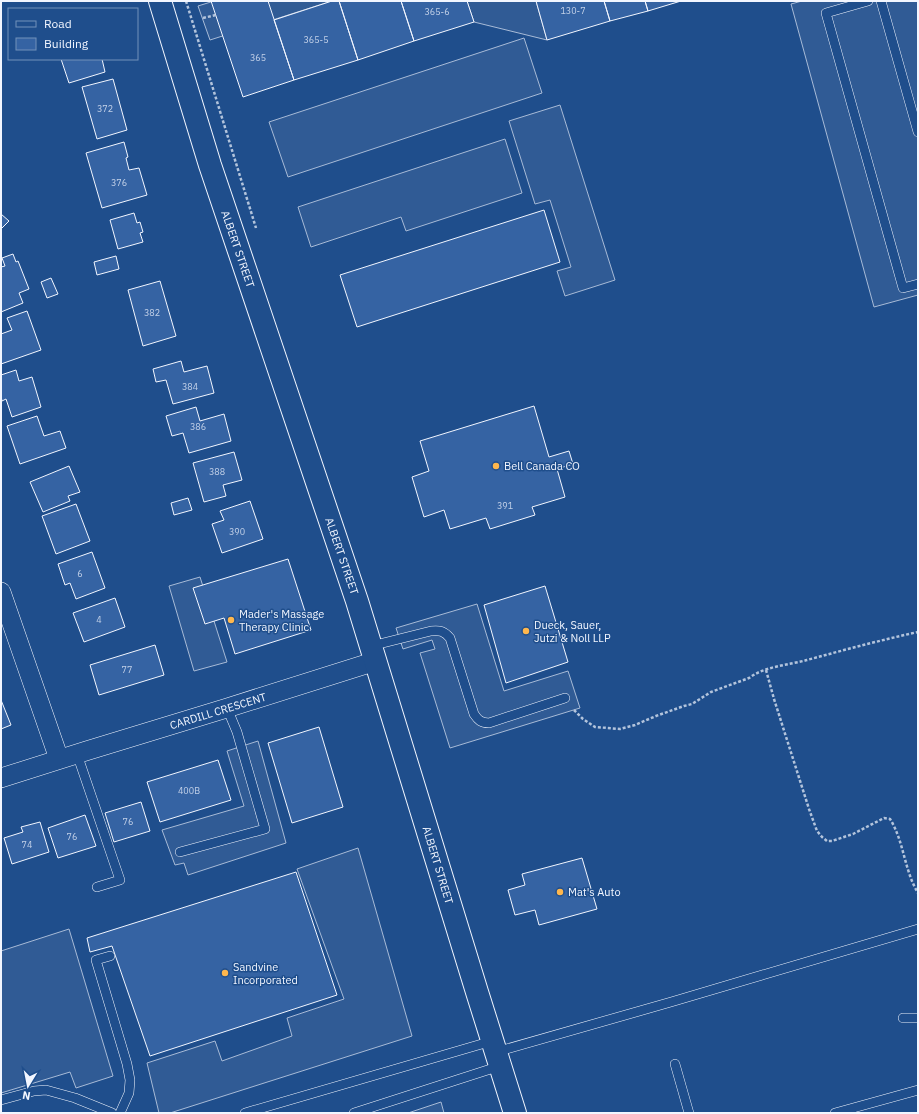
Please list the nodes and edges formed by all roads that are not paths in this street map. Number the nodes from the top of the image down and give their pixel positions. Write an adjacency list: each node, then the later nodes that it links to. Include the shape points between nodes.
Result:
1 (160, 1): 7 (street, ALBERT STREET, via 213,172)
2 (868, 1): 5 (lane, via 826,13 903,288)
3 (881, 1): 4 (lane)
4 (918, 132)
5 (918, 284)
6 (1, 592): 11 (street)
7 (373, 654): 8 (lane, via 431,631 442,631 450,638 474,714 484,723); 9 (street, CARDILL CRESCENT); 19 (street, ALBERT STREET)
8 (564, 698)
9 (227, 708): 10 (street, CARDILL CRESCENT); 13 (lane, via 265,829)
10 (77, 754): 11 (street, CARDILL CRESCENT); 14 (lane, via 120,880)
11 (59, 759): 12 (street, CARDILL CRESCENT)
12 (1, 778)
13 (180, 852)
14 (97, 887)
15 (918, 929): 19 (lane)
16 (110, 956): 24 (lane, via 96,960 128,1064 129,1093)
17 (903, 1018): 18 (lane)
18 (918, 1018)
19 (496, 1053): 25 (lane); 26 (lane); 27 (street, ALBERT STREET)
20 (675, 1064): 28 (lane)
21 (918, 1090): 29 (lane)
22 (1, 1100): 23 (lane, via 34,1090 46,1090)
23 (112, 1113)
24 (120, 1113)
25 (245, 1113)
26 (354, 1113)
27 (515, 1113)
28 (689, 1113)
29 (835, 1113)

